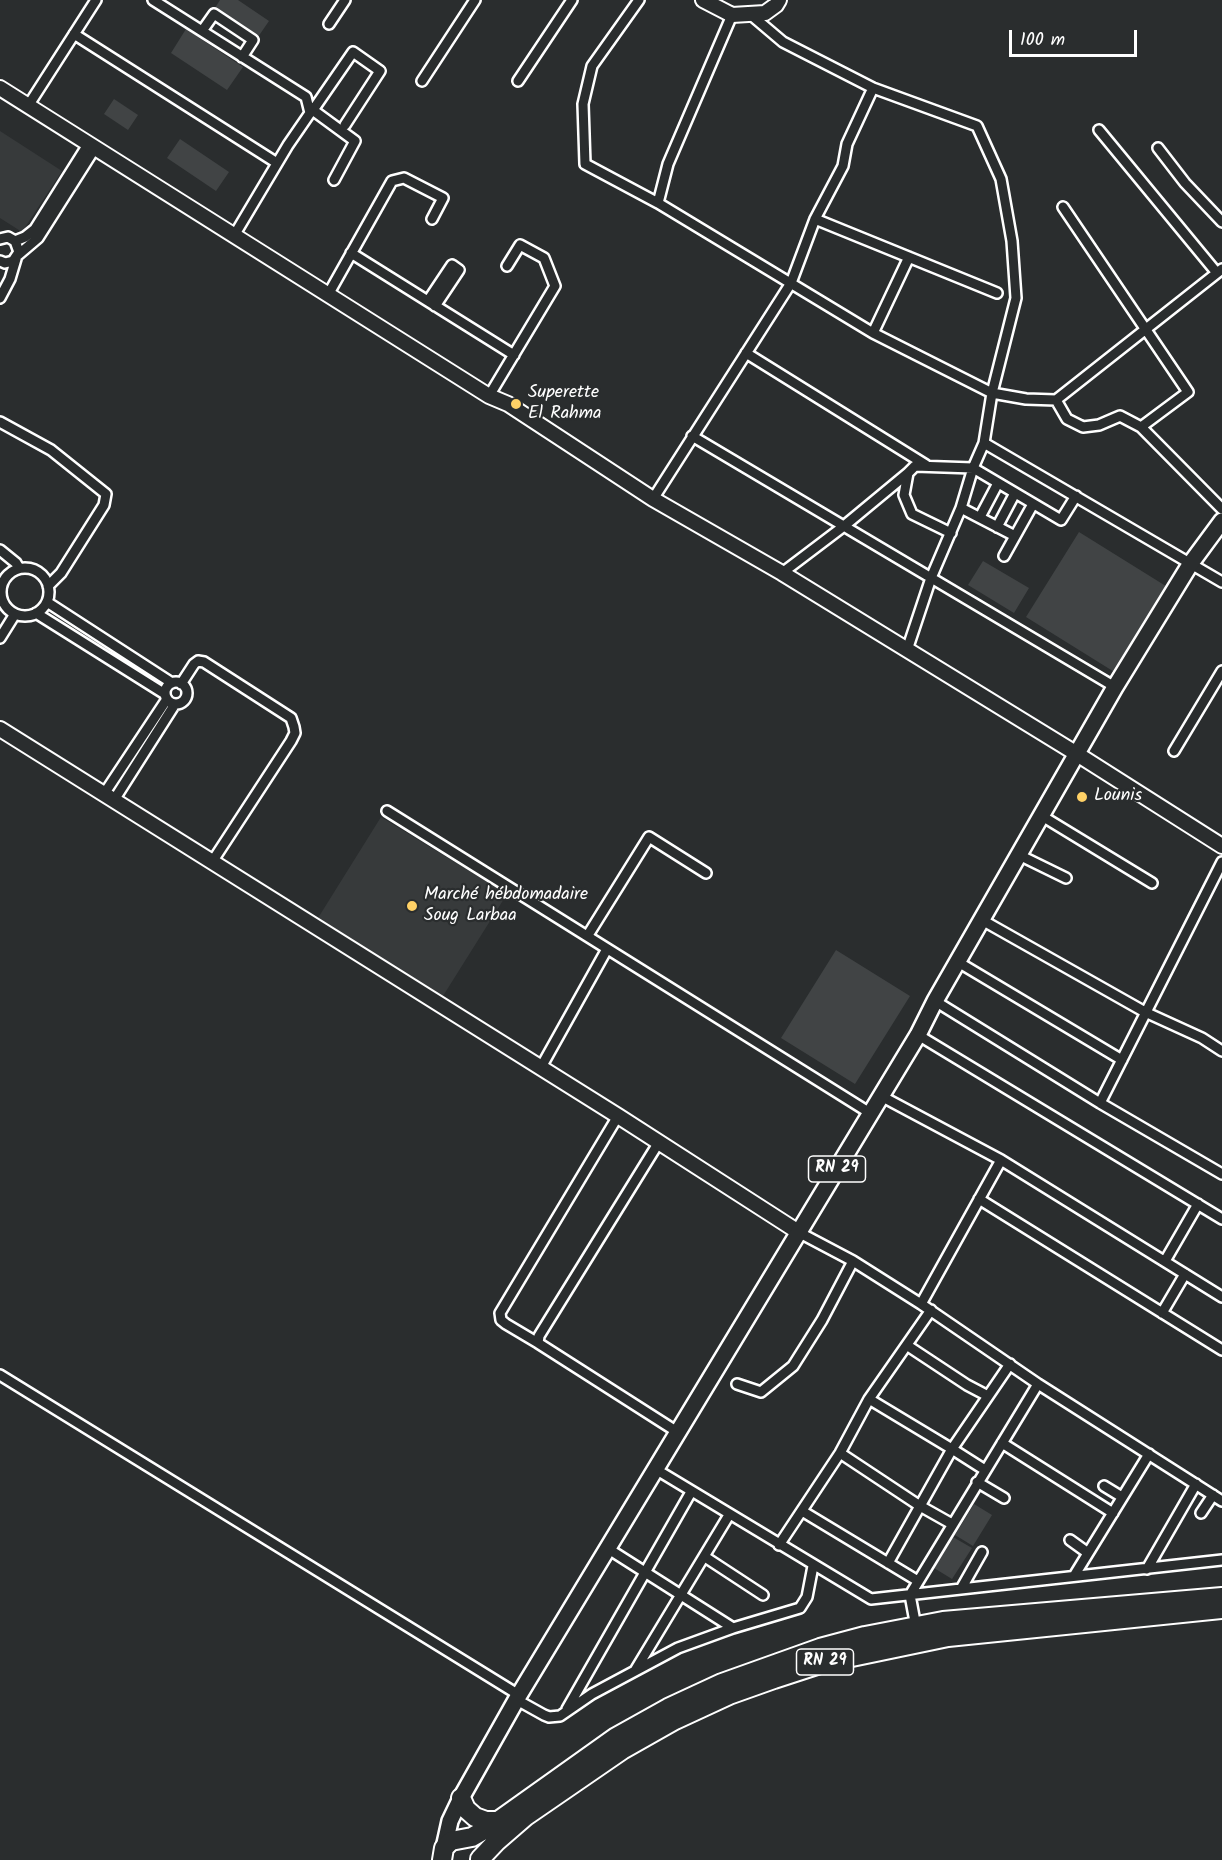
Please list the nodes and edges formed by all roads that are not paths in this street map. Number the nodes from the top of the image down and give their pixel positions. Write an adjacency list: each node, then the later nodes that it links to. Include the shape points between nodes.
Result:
1 (96, 0): 13 (street)
2 (345, 0): 11 (street)
3 (475, 0): 15 (street)
4 (572, 0): 16 (street)
5 (639, 0): 27 (street, via 592,66 583,104 585,164)
6 (703, 0): 10 (street)
7 (779, 0): 9 (street, via 765,13)
8 (159, 2): 12 (street)
9 (750, 14): 10 (street); 18 (street, via 783,42)
10 (732, 15): 27 (street, via 668,164)
11 (329, 24)
12 (202, 31): 14 (street); 14 (street, via 214,14 253,40)
13 (74, 34): 19 (street); 25 (street)
14 (242, 57): 20 (street, via 306,98)
15 (422, 81)
16 (518, 81)
17 (0, 88): 19 (street)
18 (873, 88): 30 (street, via 847,144 843,165); 49 (street, via 977,126 1001,179 1012,241 1016,298)
19 (28, 106): 23 (street)
20 (311, 109): 21 (street, via 353,52 380,71); 25 (street); 26 (street, via 355,141)
21 (345, 125)
22 (1099, 130): 40 (street)
23 (92, 146): 32 (street); 34 (street, via 35,229); 36 (street, via 38,238)
24 (1158, 148): 31 (street)
25 (277, 163): 32 (street)
26 (334, 180)
27 (658, 203): 41 (street)
28 (1064, 207): 45 (street)
29 (432, 219): 35 (street, via 443,198 404,178 392,181)
30 (815, 219): 37 (street); 41 (street)
31 (1222, 222)
32 (234, 234): 42 (street)
33 (0, 239): 34 (street, via 8,237)
34 (15, 241): 36 (street, via 19,248)
35 (351, 253): 42 (street); 48 (street)
36 (17, 257): 38 (street, via 9,263); 44 (street)
37 (909, 257): 43 (street); 46 (street)
38 (0, 261)
39 (507, 266): 48 (street, via 520,245 544,258 555,286)
40 (1220, 271): 45 (street)
41 (791, 283): 46 (street); 47 (street)
42 (329, 293): 50 (street)
43 (997, 293)
44 (0, 298)
45 (1145, 329): 51 (street); 53 (street, via 1188,392)
46 (873, 333): 49 (street)
47 (746, 354): 54 (street); 56 (street)
48 (514, 355): 50 (street)
49 (992, 393): 51 (street); 55 (street)
50 (489, 396): 62 (street)
51 (1056, 400): 53 (street, via 1067,419 1083,427 1120,416)
52 (0, 422): 79 (street, via 51,450 106,494 104,505 61,573)
53 (1141, 427): 65 (street)
54 (692, 436): 62 (street); 68 (street)
55 (984, 443): 57 (street); 61 (street)
56 (926, 465): 57 (street); 58 (street, via 915,466)
57 (973, 468): 59 (street); 64 (street)
58 (908, 473): 68 (street); 70 (street, via 904,495 912,514)
59 (998, 483): 60 (street); 66 (street)
60 (1015, 493): 63 (street); 69 (street)
61 (1076, 496): 63 (street, via 1061,520); 74 (street)
62 (653, 499): 76 (street)
63 (1033, 504): 71 (street)
64 (961, 508): 66 (street); 70 (street)
65 (1222, 509)
66 (980, 518): 69 (street)
67 (1222, 521): 74 (main road, RN 29)
68 (844, 526): 76 (street); 77 (street)
69 (997, 526): 71 (street)
70 (951, 533): 77 (street)
71 (1015, 536): 73 (street)
72 (0, 550): 75 (street)
73 (1004, 556)
74 (1191, 563): 78 (street); 87 (main road, RN 29)
75 (19, 568): 79 (street, via 35,570); 82 (street, via 6,577 1,592 3,603)
76 (782, 573): 84 (street)
77 (932, 578): 84 (street); 87 (street)
78 (1222, 582)
79 (48, 586): 80 (street)
80 (47, 602): 81 (street); 86 (street)
81 (36, 613): 82 (street); 88 (street)
82 (15, 614): 83 (street)
83 (0, 638)
84 (907, 650): 91 (street)
85 (1222, 671): 90 (street)
86 (177, 683): 88 (street, via 168,685); 88 (street, via 185,687 186,696 179,703); 97 (street, via 194,664 204,662 293,721 295,733 291,741)
87 (1115, 687): 91 (main road, RN 29)
88 (169, 699): 92 (street)
89 (0, 729): 92 (street)
90 (1174, 750)
91 (1077, 754): 94 (main road, RN 29); 95 (street)
92 (109, 797): 97 (street)
93 (387, 811): 103 (street)
94 (1042, 816): 96 (main road, RN 29); 101 (street)
95 (1221, 843)
96 (1019, 855): 100 (street); 102 (main road, RN 29)
97 (212, 862): 111 (street)
98 (1222, 862): 107 (street)
99 (706, 873): 103 (street, via 650,837)
100 (1066, 878)
101 (1152, 883)
102 (982, 920): 105 (main road, RN 29); 107 (street)
103 (588, 934): 104 (street)
104 (608, 949): 111 (street); 114 (street)
105 (958, 962): 106 (main road, RN 29); 110 (street)
106 (935, 1001): 108 (main road, RN 29); 113 (street)
107 (1145, 1012): 109 (street); 110 (street)
108 (918, 1035): 112 (main road, RN 29); 120 (street)
109 (1222, 1051)
110 (1122, 1060): 113 (street)
111 (540, 1069): 115 (street)
112 (881, 1096): 114 (main road, RN 29); 117 (street)
113 (1100, 1103): 118 (street)
114 (870, 1113): 122 (main road, RN 29)
115 (618, 1116): 116 (street); 130 (street, via 500,1313 506,1324)
116 (659, 1142): 122 (street); 130 (street)
117 (1000, 1160): 119 (street); 124 (street)
118 (1222, 1174)
119 (979, 1199): 127 (street); 129 (street)
120 (1198, 1204): 121 (street); 124 (street)
121 (1222, 1219)
122 (800, 1233): 123 (street); 139 (main road, RN 29)
123 (853, 1261): 127 (street); 135 (street, via 793,1366 761,1392)
124 (1165, 1261): 125 (street)
125 (1185, 1274): 126 (street); 129 (street)
126 (1222, 1297)
127 (921, 1304): 128 (street)
128 (931, 1310): 131 (street); 133 (street)
129 (1162, 1313): 132 (street)
130 (538, 1343): 139 (street)
131 (908, 1346): 137 (street); 138 (street)
132 (1222, 1350)
133 (1010, 1364): 136 (street); 137 (street)
134 (0, 1375): 182 (street)
135 (737, 1384)
136 (1038, 1384): 140 (street); 143 (street)
137 (988, 1396): 141 (street)
138 (869, 1399): 141 (street); 142 (street)
139 (679, 1433): 144 (main road, RN 29)
140 (1002, 1443): 145 (street); 156 (street)
141 (952, 1449): 145 (street); 154 (street)
142 (840, 1453): 154 (street); 155 (street)
143 (1149, 1454): 147 (street); 151 (street)
144 (657, 1470): 149 (street); 162 (main road, RN 29)
145 (985, 1470): 146 (street)
146 (977, 1482): 152 (street); 159 (street)
147 (1196, 1484): 150 (street); 169 (street)
148 (1104, 1486): 151 (street)
149 (691, 1492): 158 (street); 170 (street)
150 (1212, 1495): 153 (street); 157 (street)
151 (1122, 1497): 156 (street)
152 (1004, 1498)
153 (1222, 1501)
154 (920, 1506): 159 (street); 167 (street)
155 (802, 1511): 161 (street); 167 (street)
156 (1113, 1513): 164 (street)
157 (1201, 1513)
158 (729, 1515): 161 (street); 165 (street)
159 (952, 1524): 172 (street)
160 (1070, 1540): 164 (street)
161 (780, 1545): 168 (street)
162 (607, 1548): 170 (street); 182 (main road, RN 29)
163 (982, 1552): 173 (street)
164 (1088, 1552): 171 (street)
165 (705, 1557): 174 (street); 175 (street)
166 (1222, 1560): 169 (street)
167 (888, 1563): 172 (street)
168 (813, 1566): 176 (street, via 871,1599); 180 (street, via 807,1597 800,1608)
169 (1147, 1569): 171 (street)
170 (645, 1573): 174 (street); 183 (street)
171 (1074, 1576): 173 (street)
172 (918, 1581): 176 (street)
173 (961, 1589): 176 (street)
174 (682, 1595): 180 (street); 181 (street)
175 (763, 1595)
176 (910, 1595): 179 (street)
177 (1222, 1597): 179 (highway, RN 29, via 1004,1614)
178 (1222, 1609): 189 (highway, RN 29, via 948,1637 823,1663 774,1679 686,1715 622,1750 526,1816)
179 (916, 1627): 186 (highway, RN 29, via 820,1647 722,1683 616,1737)
180 (733, 1628): 181 (street, via 678,1648)
181 (635, 1671): 183 (street)
182 (518, 1697): 183 (street, via 549,1717); 184 (main road, RN 29)
183 (565, 1713)
184 (461, 1798): 185 (main road, RN 29); 186 (highway, via 475,1817)
185 (452, 1816): 187 (main road); 188 (main road, RN 29)
186 (498, 1821): 187 (highway, RN 29)
187 (463, 1838): 188 (highway, via 451,1841); 189 (highway, via 478,1848)
188 (443, 1854)
189 (480, 1860)

